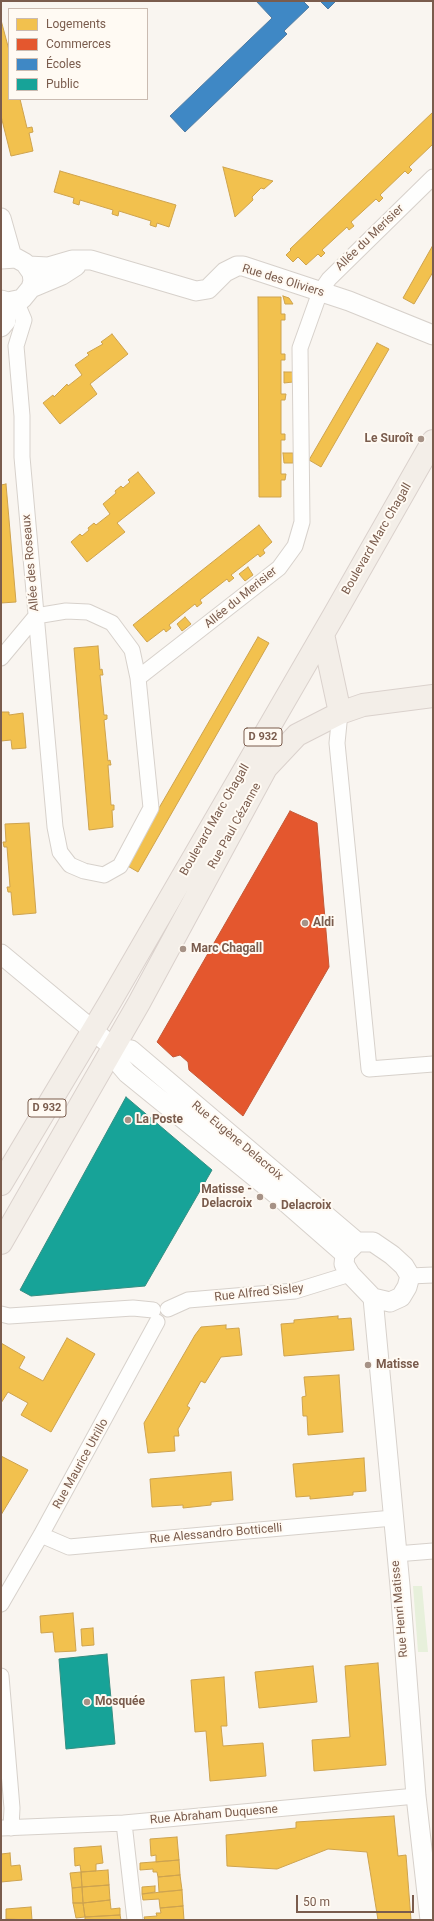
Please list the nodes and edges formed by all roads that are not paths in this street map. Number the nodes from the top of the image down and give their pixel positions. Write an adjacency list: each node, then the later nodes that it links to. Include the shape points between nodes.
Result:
1 (433, 177): 7 (street, Allée du Merisier, via 329,279)
2 (1, 218): 3 (street)
3 (6, 258): 5 (street, via 21,260)
4 (91, 260): 5 (street, Rue des Oliviers); 6 (street); 7 (street, Rue des Oliviers, via 189,290 208,289 225,272 243,266)
5 (28, 266): 6 (street, via 32,273)
6 (31, 288): 8 (street, via 27,294)
7 (320, 292): 10 (street, Rue des Oliviers, via 352,302); 15 (street, Allée du Merisier, via 300,348 302,522 295,546 279,568)
8 (8, 301): 9 (street, via 6,321); 12 (street, Allée des Roseaux, via 24,320 16,346)
9 (1, 327)
10 (433, 335)
11 (433, 441): 13 (main road, Boulevard Marc Chagall / D 932)
12 (36, 616): 14 (street); 15 (street, via 66,611 88,612 112,623 132,650); 15 (street, Allée des Roseaux, via 55,827 60,852 70,864 84,871 104,875 120,866 151,808)
13 (323, 634): 17 (main road); 19 (main road, Boulevard Marc Chagall / D 932)
14 (1, 658)
15 (138, 678)
16 (433, 696): 17 (main road, Rue Paul Cézanne / D 932, via 363,705)
17 (340, 713): 20 (main road, Rue Paul Cézanne / D 932, via 297,735 266,768); 21 (street, via 337,743 369,1069)
18 (1, 954): 19 (street)
19 (92, 1032): 20 (street); 22 (main road, D 932)
20 (114, 1048): 23 (main road, D 932); 24 (street, Rue Eugène Delacroix, via 121,1066 127,1073 269,1188)
21 (433, 1064)
22 (1, 1184)
23 (1, 1243)
24 (351, 1248): 25 (street, via 344,1264); 27 (street, via 373,1242 404,1266)
25 (350, 1274): 28 (street); 30 (street, Rue Alfred Sisley, via 295,1292 188,1300)
26 (433, 1274): 27 (street)
27 (410, 1276): 28 (street, via 401,1297 390,1302)
28 (374, 1298): 31 (street, Rue Henri Matisse)
29 (1, 1314): 30 (street, via 9,1316 133,1308)
30 (159, 1314): 32 (street, Rue Maurice Utrillo)
31 (393, 1518): 32 (street, Rue Alessandro Botticelli, via 69,1547); 34 (street, Rue Henri Matisse)
32 (41, 1535): 35 (street, Rue Maurice Utrillo)
33 (433, 1551): 34 (street)
34 (396, 1554): 37 (street, Rue Henri Matisse)
35 (1, 1604)
36 (1, 1676): 39 (street, via 12,1808)
37 (416, 1796): 38 (street, Rue Abraham Duquesne); 41 (street, Rue Henri Matisse)
38 (124, 1823): 39 (street, Rue Abraham Duquesne); 40 (street)
39 (6, 1828)
40 (136, 1920)
41 (430, 1920)

